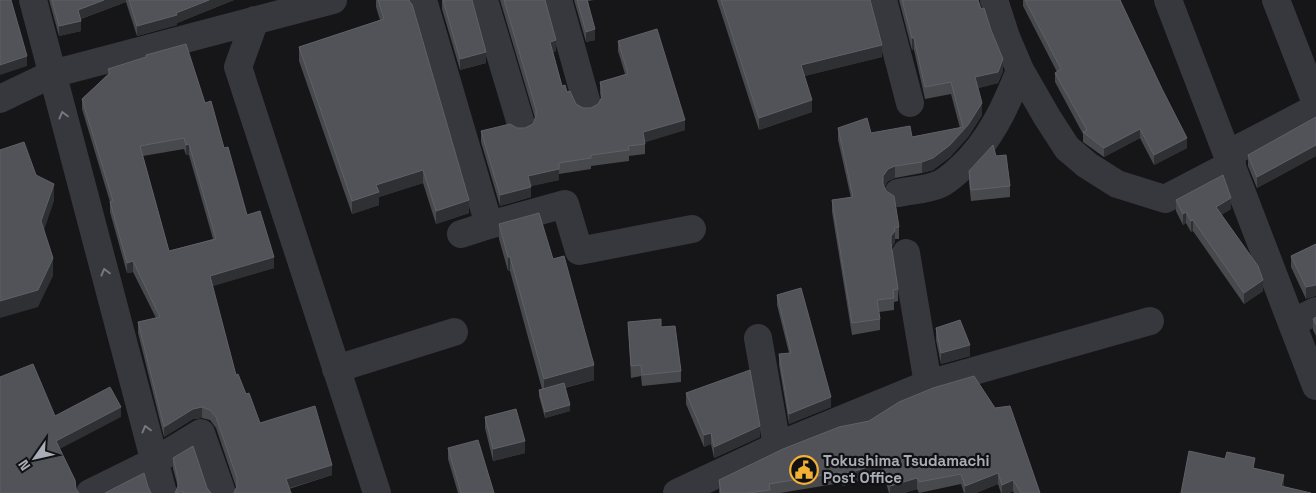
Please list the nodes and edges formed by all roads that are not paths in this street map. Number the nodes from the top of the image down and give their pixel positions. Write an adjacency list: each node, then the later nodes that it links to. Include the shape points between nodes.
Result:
1 (32, 0): 13 (street)
2 (333, 0): 10 (street)
3 (423, 0): 22 (street)
4 (484, 0): 19 (street)
5 (558, 0): 17 (street)
6 (883, 0): 15 (street)
7 (994, 0): 12 (street)
8 (1168, 0): 20 (street)
9 (1276, 0): 16 (street)
10 (292, 5): 11 (street)
11 (255, 20): 13 (street); 30 (street, via 238,67)
12 (1020, 70): 20 (street, via 1067,148 1117,184 1166,199); 21 (street, via 994,128 970,159 941,183)
13 (52, 74): 14 (street); 34 (street, one-way to 13)
14 (0, 99)
15 (910, 103)
16 (1316, 103)
17 (587, 104)
18 (1316, 108): 20 (street)
19 (521, 124)
20 (1230, 159): 26 (street)
21 (898, 192)
22 (489, 225): 23 (street, via 565,204 579,251); 24 (street)
23 (692, 229)
24 (461, 234)
25 (906, 253): 31 (street)
26 (1304, 317): 32 (street)
27 (1150, 321): 31 (street)
28 (454, 332): 30 (street)
29 (758, 338): 33 (street)
30 (336, 369): 38 (street)
31 (928, 384): 33 (street)
32 (1316, 386)
33 (777, 446): 39 (street)
34 (155, 461): 35 (street); 36 (street); 37 (street, via 201,433)
35 (90, 493)
36 (163, 493)
37 (222, 493)
38 (377, 493)
39 (677, 493)

